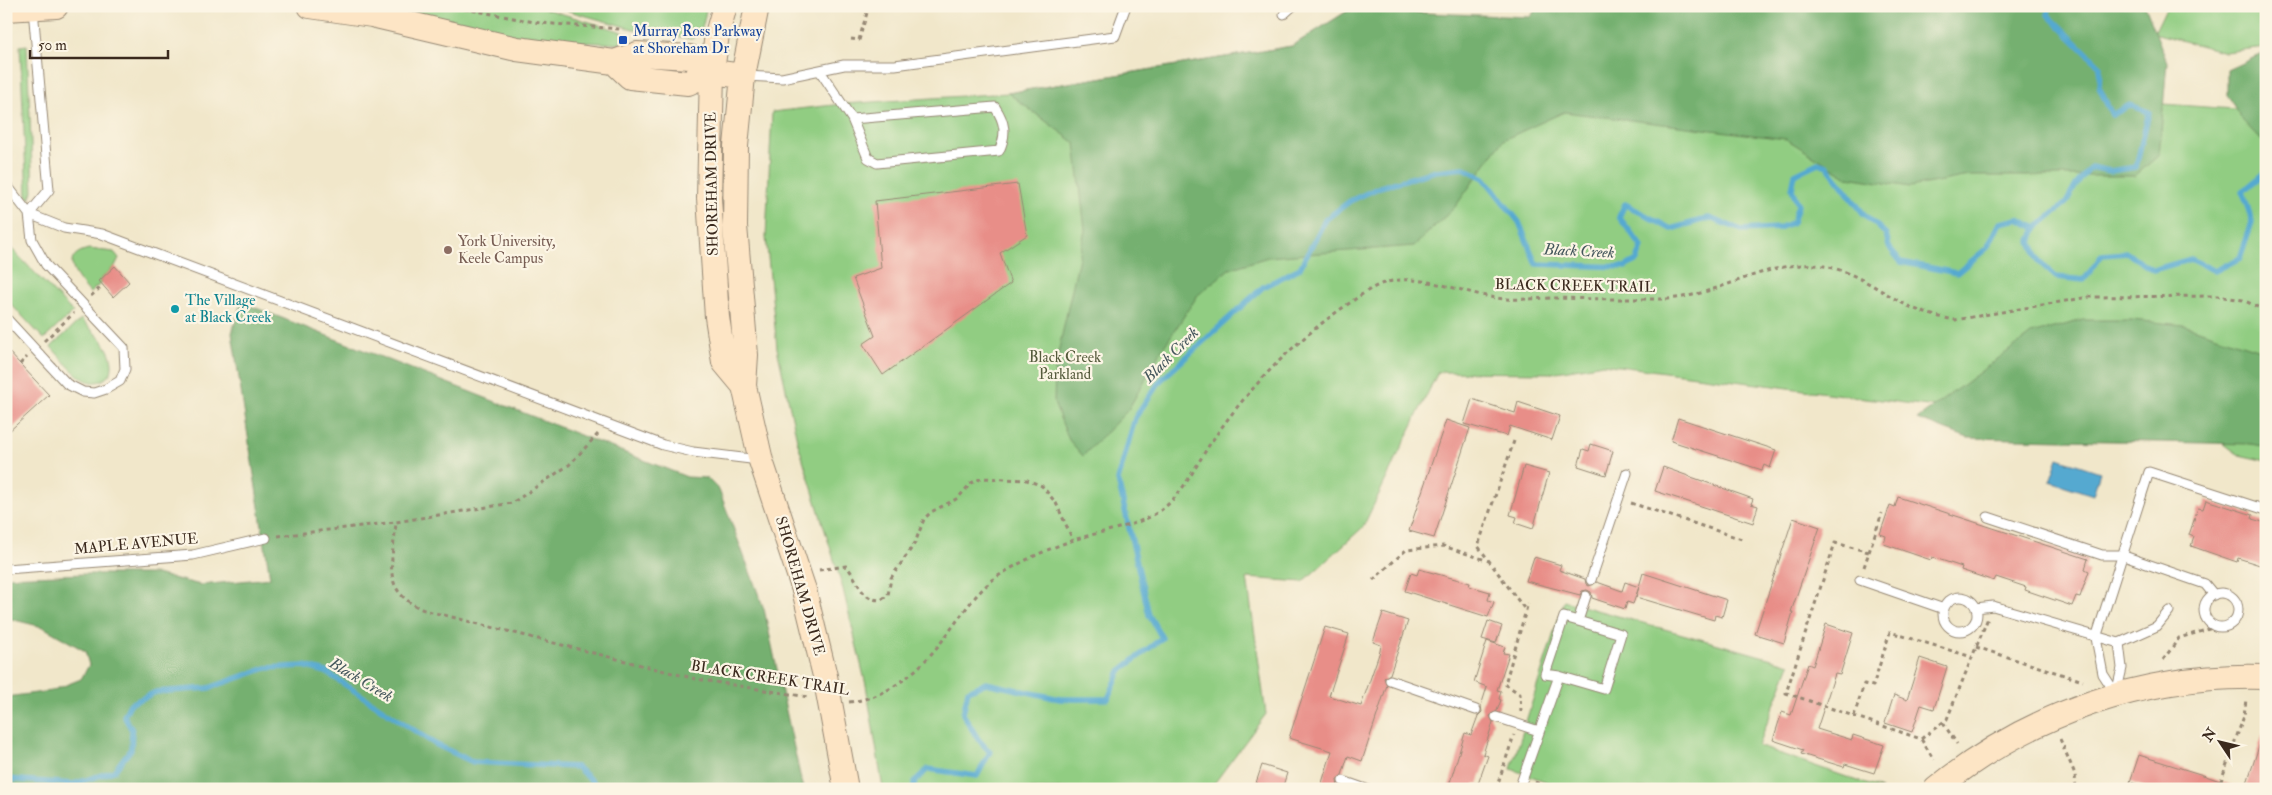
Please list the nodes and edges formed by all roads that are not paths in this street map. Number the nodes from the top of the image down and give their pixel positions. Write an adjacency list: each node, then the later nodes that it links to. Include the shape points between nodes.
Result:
1 (310, 6): 10 (street, via 372,15 517,49 614,62 637,54 690,58)
2 (725, 6): 10 (street, SHOREHAM DRIVE)
3 (757, 6): 11 (street, SHOREHAM DRIVE)
4 (1126, 6): 9 (lane, via 1115,36 895,65 844,65)
5 (1292, 6): 8 (lane)
6 (45, 7): 7 (street); 14 (lane, via 48,190)
7 (6, 9)
8 (1284, 14)
9 (820, 71): 11 (lane, via 782,78); 12 (lane)
10 (712, 72): 11 (street); 16 (street, SHOREHAM DRIVE, via 710,198 717,317 724,362)
11 (743, 76): 16 (street, SHOREHAM DRIVE, via 736,146 735,226 746,356)
12 (852, 119): 12 (lane, via 995,107 1002,118 1005,137 999,151 877,163 868,158)
13 (6, 184): 14 (lane)
14 (29, 214): 15 (lane, via 32,240 46,265 124,348 125,370 120,381 94,393 83,392 67,384); 17 (lane, via 64,228 102,234 678,449)
15 (6, 318)
16 (744, 386): 17 (street, SHOREHAM DRIVE)
17 (762, 461): 42 (street, SHOREHAM DRIVE, bridge, via 801,582 825,676)
18 (1627, 472): 24 (lane)
19 (2266, 510): 22 (lane, via 2149,472)
20 (1988, 517): 22 (lane, via 2102,555)
21 (266, 538): 23 (lane, MAPLE AVENUE, via 193,555)
22 (2121, 555): 26 (lane, via 2205,584); 32 (lane)
23 (6, 568)
24 (1591, 580)
25 (1860, 580): 28 (lane)
26 (2214, 595): 26 (lane, via 2229,595 2238,607 2235,621 2226,627 2216,627 2205,615 2206,603)
27 (1586, 596): 31 (lane)
28 (1944, 608): 29 (lane, via 1950,600 1960,597 1970,600); 29 (lane, via 1947,625 1963,631 1976,620)
29 (1976, 608): 32 (lane, via 1993,606)
30 (2169, 611): 33 (lane, via 2163,622 2150,631)
31 (1578, 621): 34 (lane, via 1564,617 1545,674); 34 (lane, via 1621,634 1604,689)
32 (2096, 638): 33 (lane); 37 (lane, via 2103,674)
33 (2118, 643): 37 (lane, via 2122,668)
34 (1559, 676): 40 (lane)
35 (2266, 677): 37 (street, via 2195,679)
36 (1390, 680): 38 (lane)
37 (2116, 695): 45 (street, via 2026,730 1979,757)
38 (1476, 710)
39 (1496, 717): 40 (lane)
40 (1539, 731): 44 (lane)
41 (1343, 781): 43 (lane)
42 (846, 789)
43 (1366, 789)
44 (1519, 789)
45 (1936, 789)

